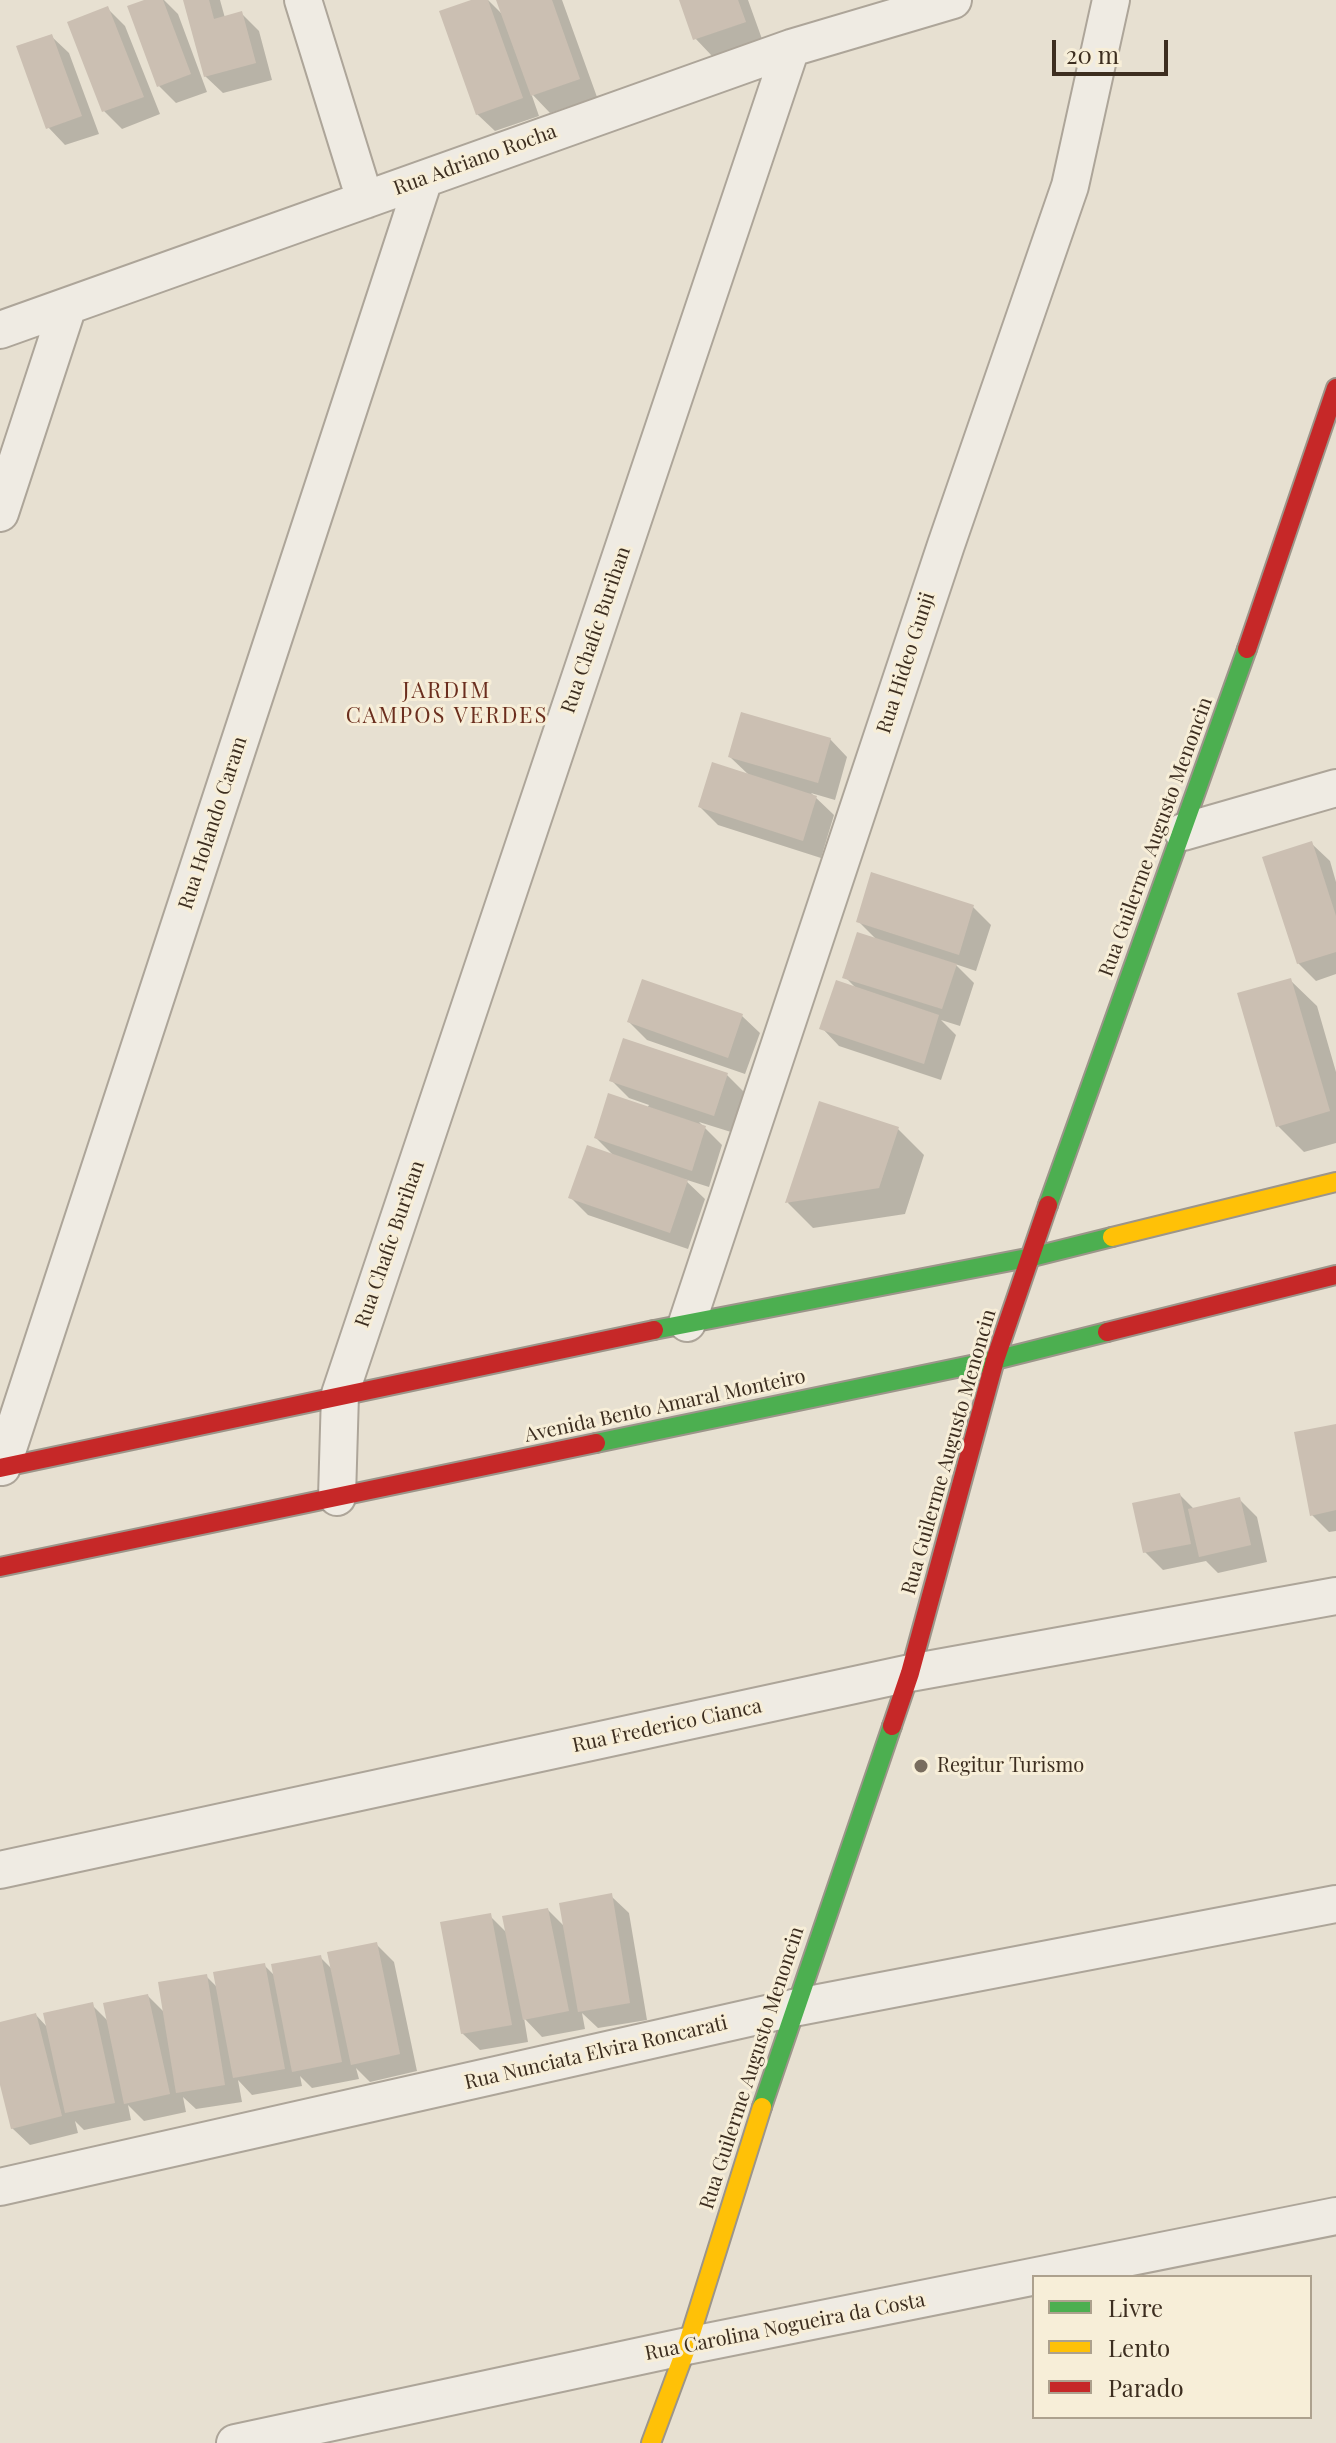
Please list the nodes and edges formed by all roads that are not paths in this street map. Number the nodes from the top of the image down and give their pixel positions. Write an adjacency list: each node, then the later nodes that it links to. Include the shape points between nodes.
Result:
1 (303, 0): 6 (street)
2 (953, 0): 4 (street, Rua Adriano Rocha)
3 (1111, 0): 17 (street, Rua Hideo Gunji, via 1070,186)
4 (791, 48): 5 (street, Rua Adriano Rocha); 19 (street, Rua Chafic Burihan)
5 (424, 179): 6 (street, Rua Adriano Rocha); 20 (street, Rua Holando Caram)
6 (365, 200): 7 (street, Rua Adriano Rocha)
7 (68, 306): 8 (street, Rua Adriano Rocha); 11 (street)
8 (0, 330)
9 (1336, 388): 10 (street, Rua Guilerme Augusto Menoncin)
10 (1321, 478): 13 (street, Rua Guilerme Augusto Menoncin)
11 (0, 513)
12 (1336, 788): 13 (street)
13 (1183, 832): 15 (street, Rua Guilerme Augusto Menoncin, via 1094,1069)
14 (1336, 1182): 15 (street)
15 (1032, 1257): 17 (street); 18 (street, Rua Guilerme Augusto Menoncin)
16 (1336, 1275): 18 (street, Avenida Bento Amaral Monteiro)
17 (687, 1323): 19 (street)
18 (995, 1360): 21 (street, Avenida Bento Amaral Monteiro); 24 (street, Rua Guilerme Augusto Menoncin)
19 (340, 1394): 20 (street); 21 (street, Rua Chafic Burihan)
20 (1, 1467)
21 (337, 1497): 22 (street, Avenida Bento Amaral Monteiro)
22 (0, 1567)
23 (1336, 1596): 24 (street, Rua Frederico Cianca)
24 (910, 1673): 25 (street, Rua Frederico Cianca); 27 (street, Rua Guilerme Augusto Menoncin)
25 (0, 1870)
26 (1336, 1904): 27 (street, Rua Nunciata Elvira Roncarati)
27 (793, 2008): 28 (street, Rua Nunciata Elvira Roncarati); 32 (street, Rua Guilerme Augusto Menoncin)
28 (0, 2187)
29 (1336, 2216): 30 (street, Rua Carolina Nogueira da Costa)
30 (1041, 2275)
31 (1032, 2277): 32 (street, Rua Carolina Nogueira da Costa)
32 (687, 2346): 33 (street, Rua Carolina Nogueira da Costa); 34 (street, Rua Guilerme Augusto Menoncin)
33 (235, 2443)
34 (651, 2443)

